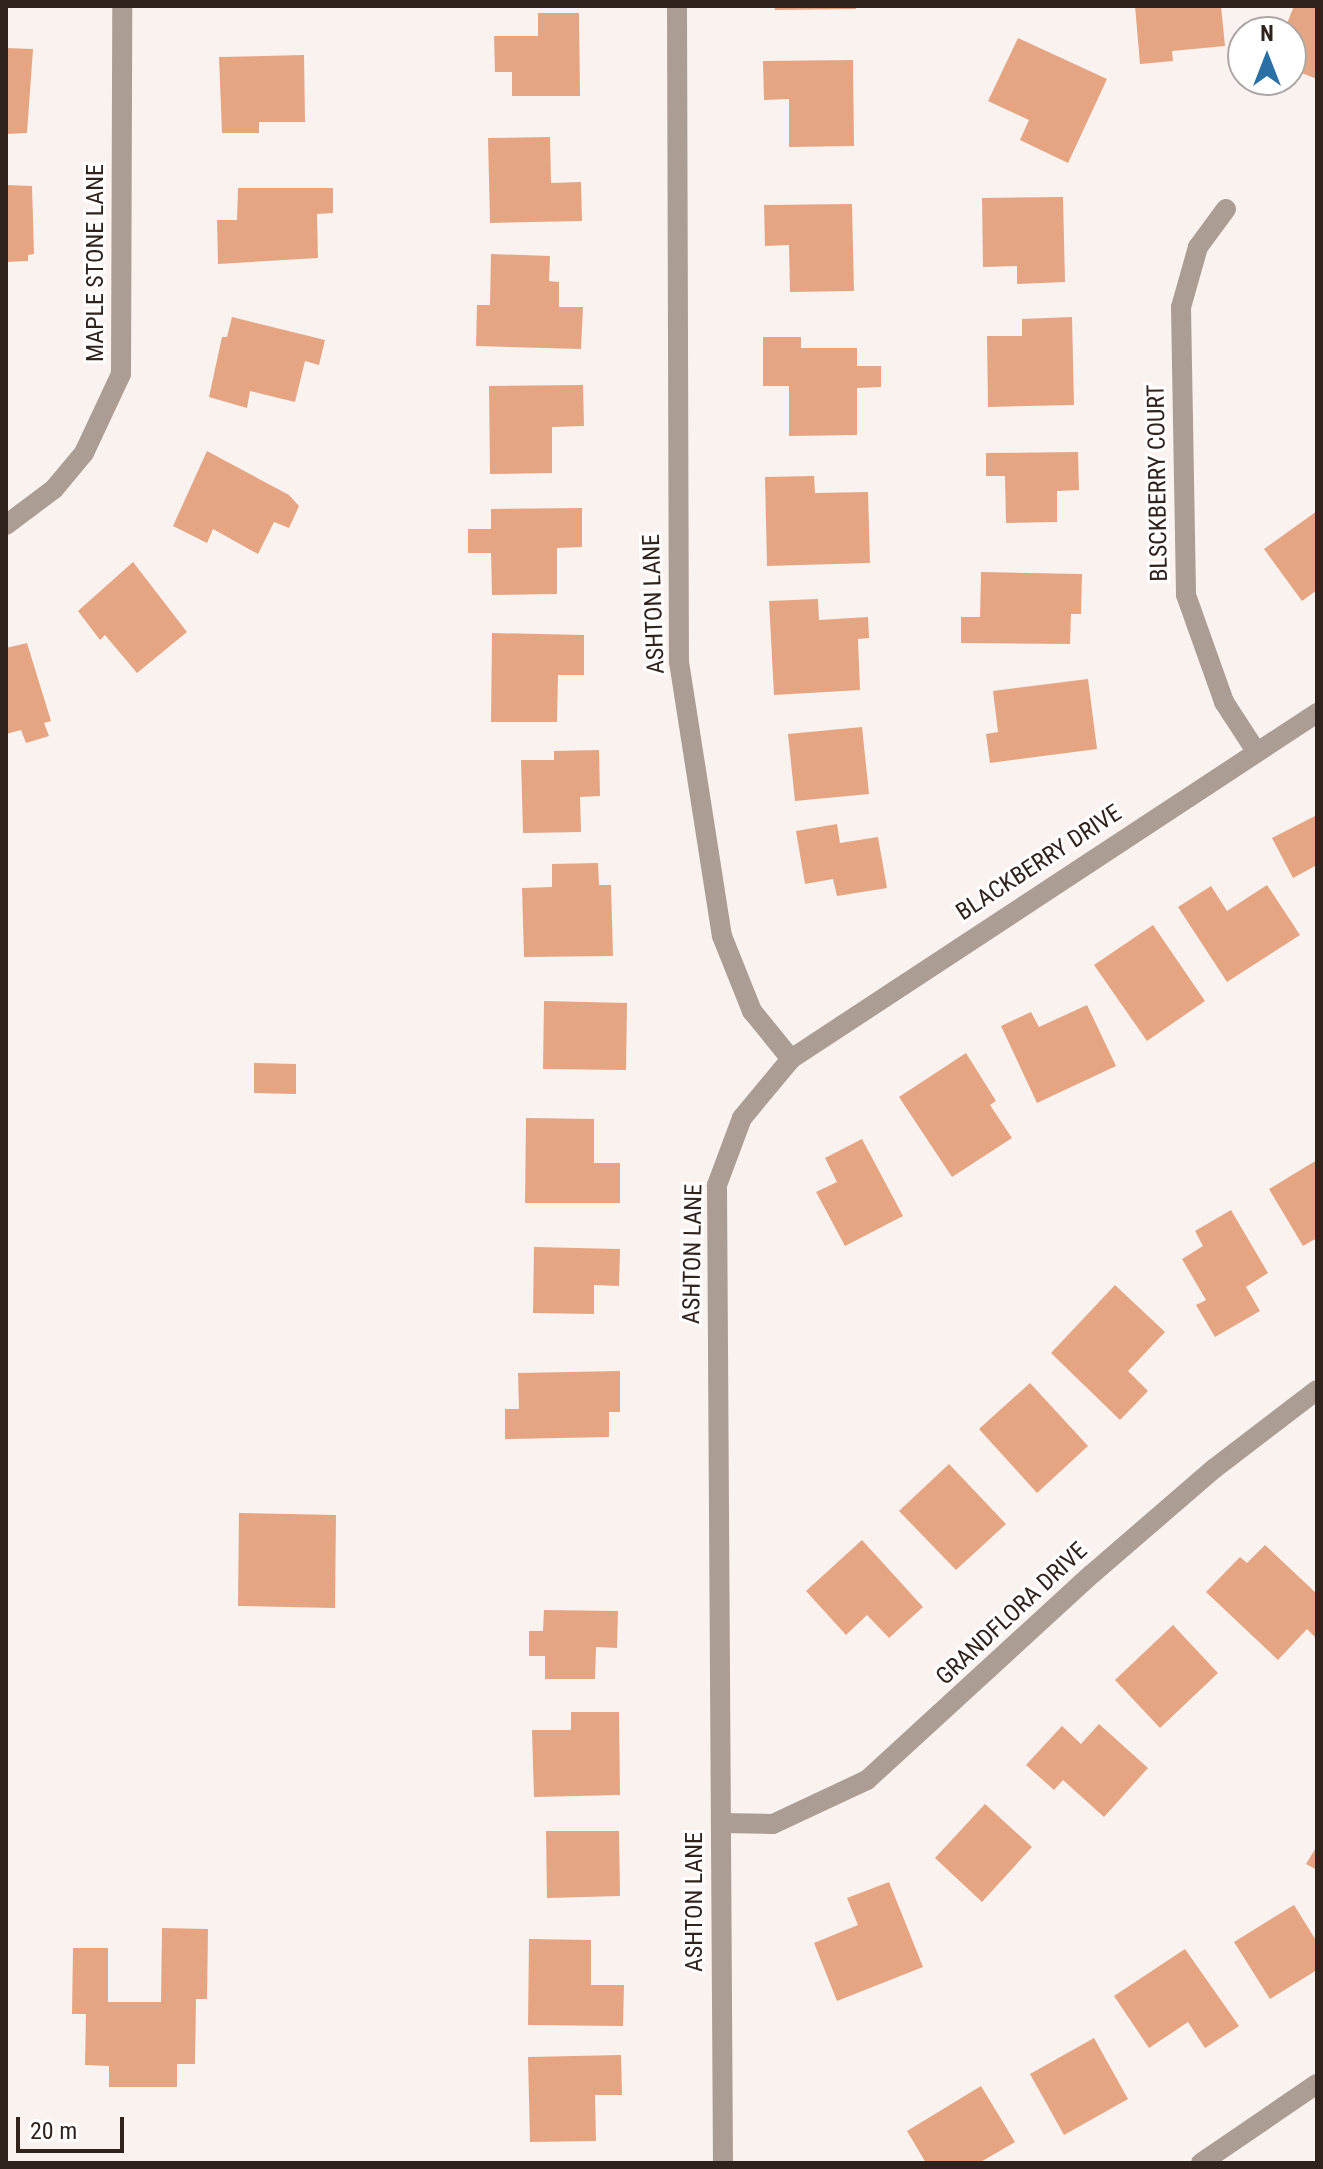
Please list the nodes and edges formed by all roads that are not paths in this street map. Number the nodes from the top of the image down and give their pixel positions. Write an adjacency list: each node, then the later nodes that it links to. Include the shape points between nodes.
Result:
1 (122, 6): 4 (street, MAPLE STONE LANE, via 121,374 84,453 54,489)
2 (677, 6): 7 (street, ASHTON LANE, via 679,662 722,936 752,1011)
3 (1226, 209): 6 (street, BLSCKBERRY COURT, via 1198,247 1181,307 1186,595 1224,702)
4 (6, 525)
5 (1317, 713): 6 (street, BLACKBERRY DRIVE)
6 (1256, 751): 7 (street, BLACKBERRY DRIVE)
7 (791, 1059): 9 (street, ASHTON LANE, via 742,1118 717,1185)
8 (1317, 1390): 9 (street, GRANDFLORA DRIVE, via 1227,1458 1103,1565 867,1780 773,1824)
9 (721, 1823): 11 (street, ASHTON LANE)
10 (1317, 2084): 12 (street)
11 (723, 2163)
12 (1201, 2163)

